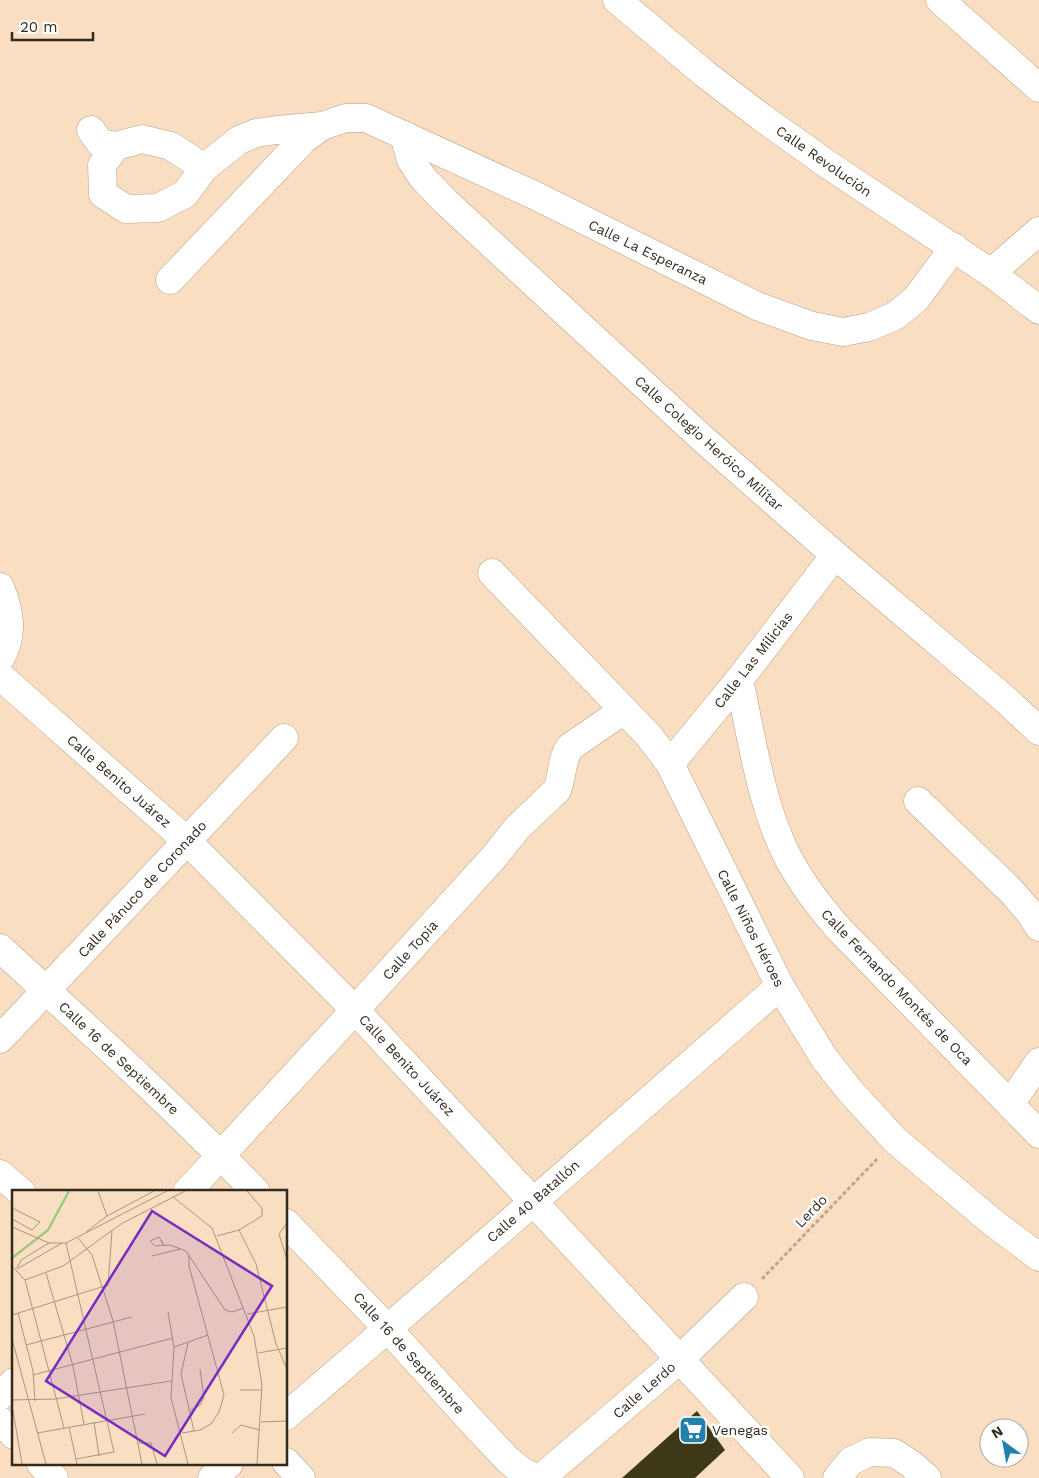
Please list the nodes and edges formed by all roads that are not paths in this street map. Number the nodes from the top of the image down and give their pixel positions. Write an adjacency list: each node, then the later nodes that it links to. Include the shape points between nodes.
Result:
1 (617, 0): 10 (street, Calle Revolución, via 761,117)
2 (940, 0): 3 (street)
3 (1039, 88)
4 (322, 126): 6 (street, Calle La Esperanza, via 346,118 366,118); 8 (street, via 256,133 239,140); 12 (street, via 304,139)
5 (91, 130): 7 (street, via 100,142)
6 (404, 135): 10 (street, Calle La Esperanza, via 536,196 756,306 812,326 843,332 869,327 895,316 916,300); 14 (street, Calle Colegio Heróico Militar, via 411,160 446,202 703,439)
7 (116, 146): 8 (street, via 142,139 171,146); 8 (street, via 102,165 103,194 126,209 158,208 185,194)
8 (204, 168)
9 (1039, 231): 11 (street)
10 (954, 247): 11 (street, Calle Revolución)
11 (992, 272): 13 (street, Calle Revolución)
12 (170, 280)
13 (1039, 310)
14 (835, 555): 19 (street, Calle Las Milicias); 21 (street, Calle Colegio Heróico Militar)
15 (492, 573): 20 (street, Calle Niños Héroes)
16 (0, 587): 17 (street, via 10,634)
17 (0, 659)
18 (0, 676): 25 (street, Calle Benito Juárez)
19 (739, 680): 23 (street, Calle Las Milicias); 33 (street, Calle Fernando Montés de Oca, via 766,806 796,873 839,929)
20 (624, 710): 23 (street, Calle Niños Héroes); 30 (street, Calle Topia, via 570,747 557,790 517,828)
21 (1039, 731)
22 (284, 738): 25 (street, Calle Pánuco de Coronado)
23 (670, 764): 28 (street, Calle Niños Héroes)
24 (918, 801): 26 (street, via 1012,892)
25 (187, 841): 29 (street, Calle Pánuco de Coronado); 30 (street, Calle Benito Juárez)
26 (1039, 927)
27 (0, 948): 29 (street, Calle 16 de Septiembre)
28 (780, 986): 40 (street, Calle 40 Batallón); 42 (street, Calle Niños Héroes, via 824,1058 850,1092 895,1140)
29 (46, 990): 31 (street, Calle Pánuco de Coronado); 35 (street, Calle 16 de Septiembre)
30 (356, 1010): 35 (street, Calle Topia); 40 (street, Calle Benito Juárez)
31 (0, 1040)
32 (1039, 1062): 33 (street)
33 (1010, 1104): 34 (street, Calle Fernando Montés de Oca)
34 (1039, 1134)
35 (221, 1155): 38 (street, Calle Topia); 39 (street, Calle 16 de Septiembre)
36 (0, 1174): 37 (street)
37 (19, 1190)
38 (189, 1190)
39 (254, 1190)
40 (533, 1200): 44 (street, Calle 40 Batallón); 45 (street, Calle Benito Juárez)
41 (288, 1225): 44 (street, Calle 16 de Septiembre)
42 (1039, 1257)
43 (744, 1297): 45 (street, Calle Lerdo)
44 (388, 1329): 48 (street, Calle 40 Batallón); 57 (street, Calle 16 de Septiembre, via 508,1460)
45 (679, 1360): 58 (street, Calle Lerdo); 59 (street, Calle Benito Juárez)
46 (12, 1384): 47 (street)
47 (0, 1396)
48 (288, 1414)
49 (0, 1420): 50 (street)
50 (12, 1433)
51 (288, 1464): 56 (street)
52 (43, 1466): 54 (street)
53 (227, 1466): 55 (street)
54 (54, 1478)
55 (212, 1478)
56 (301, 1478)
57 (536, 1478)
58 (541, 1478)
59 (790, 1478)
60 (837, 1478): 61 (street, via 852,1461 870,1452 894,1453)
61 (927, 1478)

